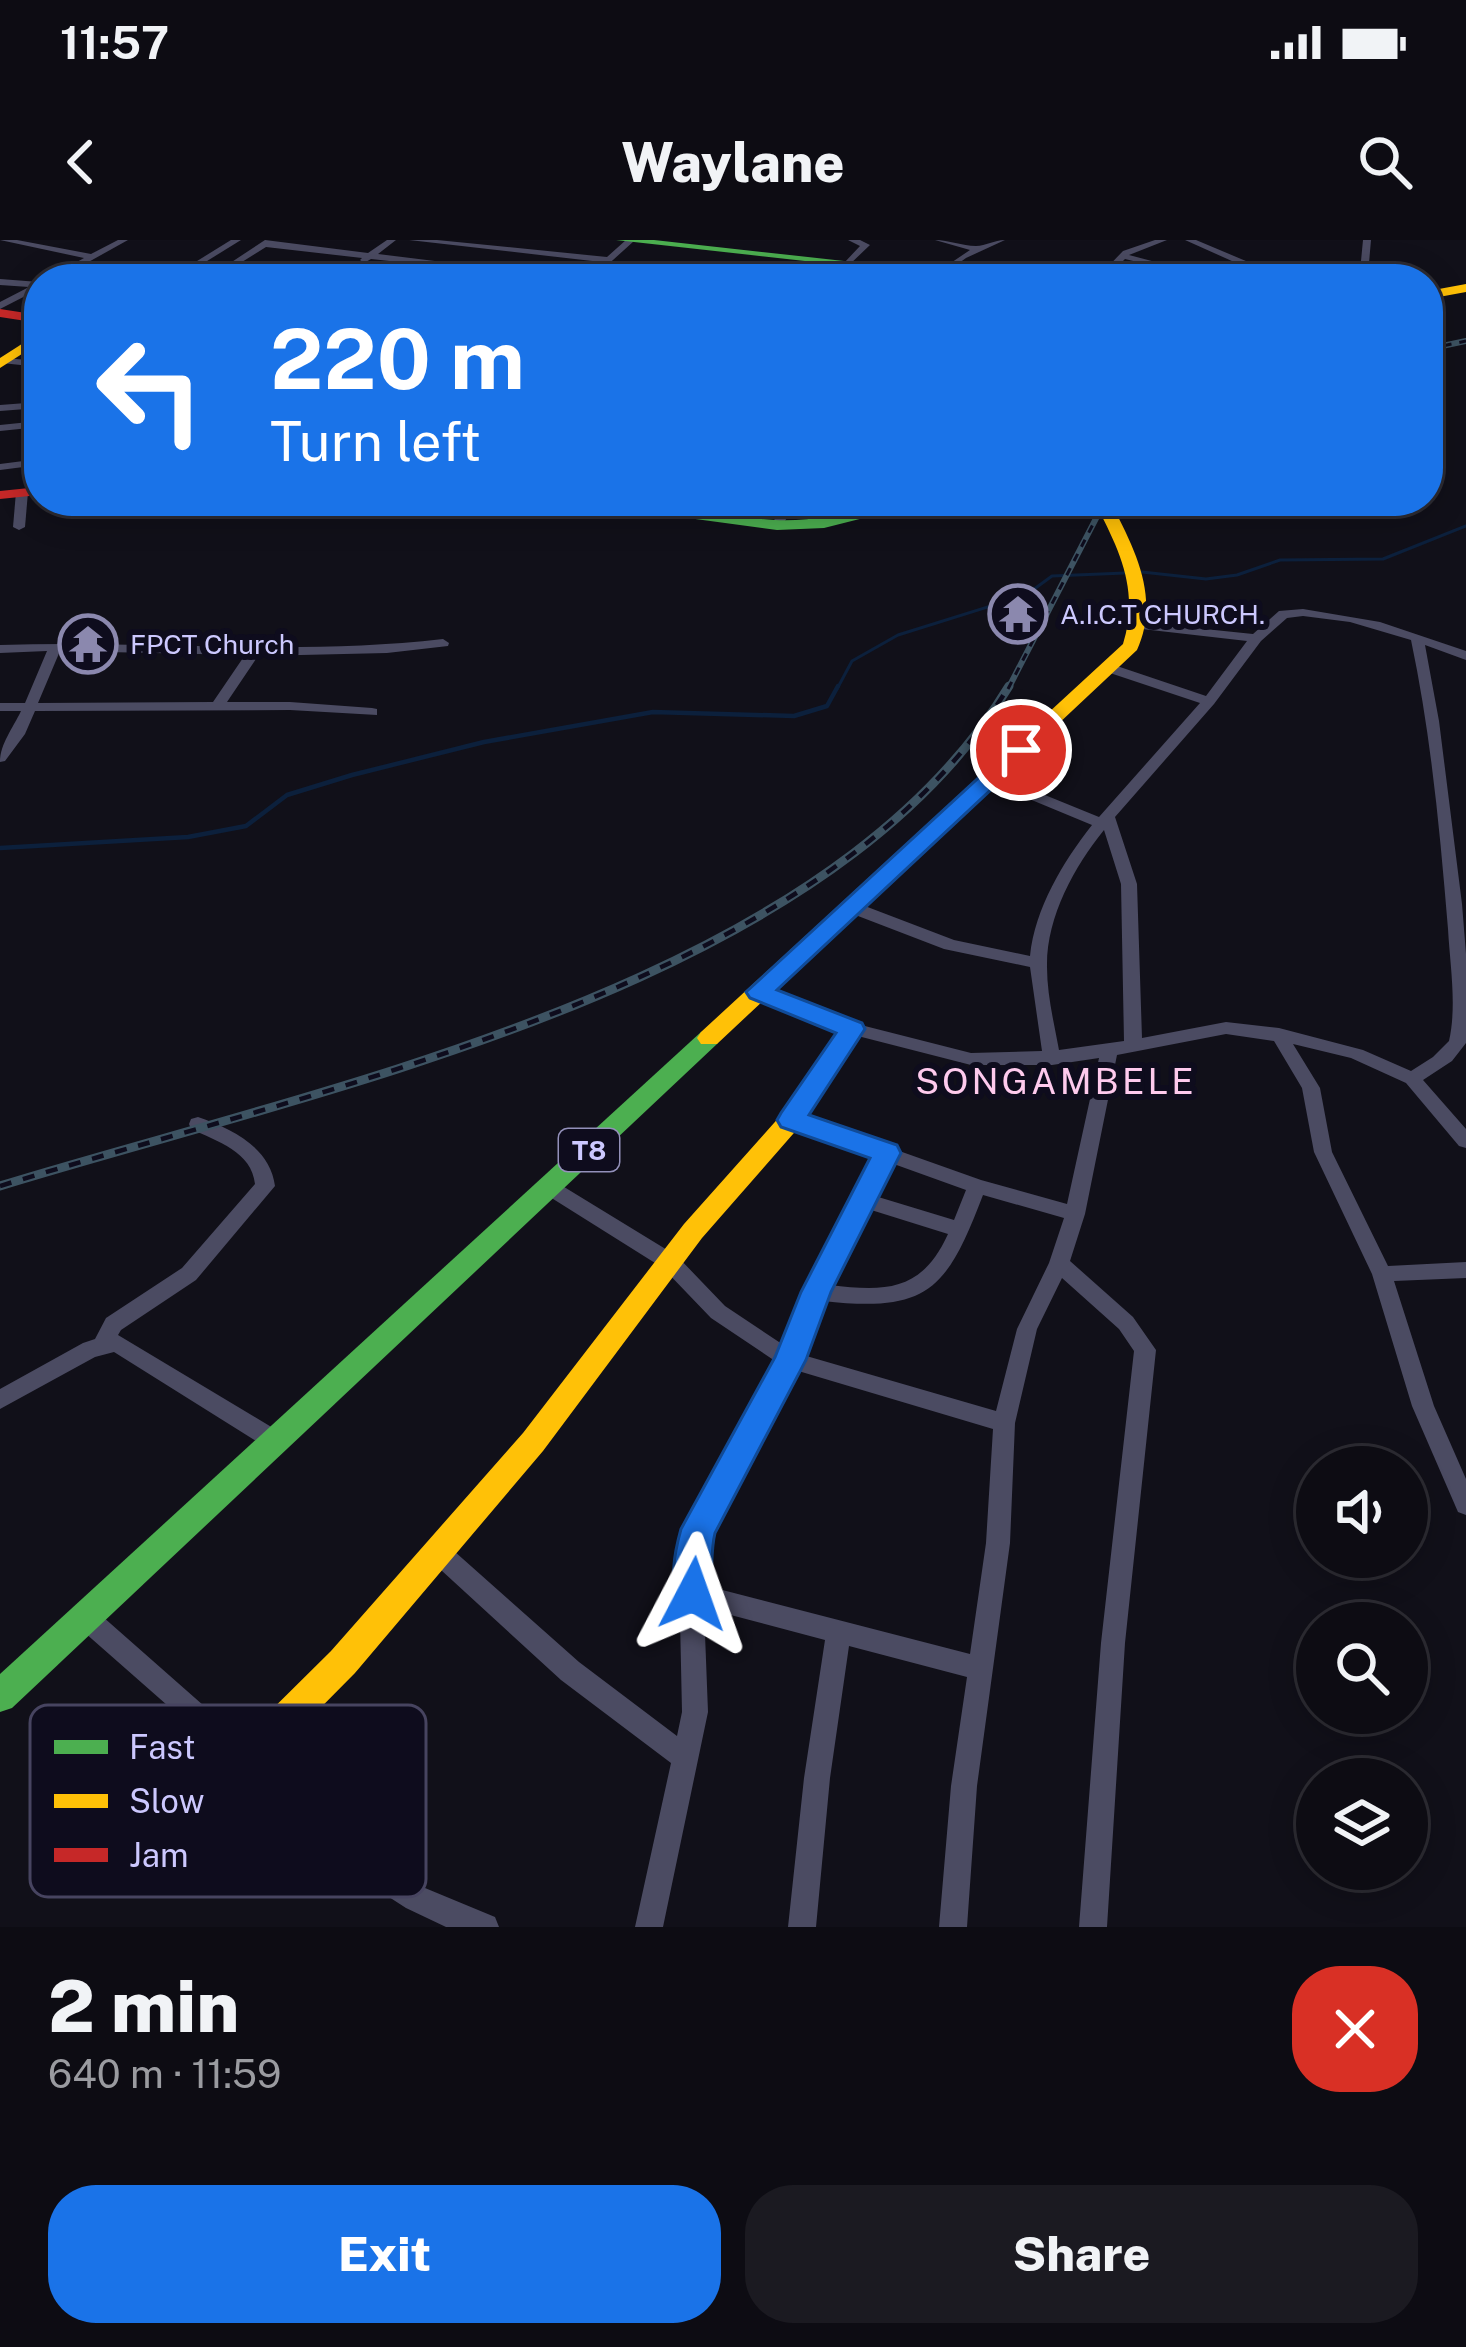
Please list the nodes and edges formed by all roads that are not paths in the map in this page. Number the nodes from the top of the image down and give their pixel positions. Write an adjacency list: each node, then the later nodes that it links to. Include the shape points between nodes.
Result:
1 (4, 240): 16 (street)
2 (124, 240): 25 (street)
3 (237, 240): 31 (street)
4 (332, 240): 20 (street)
5 (392, 240): 27 (street)
6 (412, 240): 15 (street)
7 (512, 240): 19 (street)
8 (574, 240): 24 (street)
9 (940, 240): 21 (street)
10 (1001, 240): 21 (street)
11 (1163, 240): 26 (street)
12 (1189, 240): 43 (street)
13 (1366, 240): 29 (street)
14 (267, 242): 20 (street); 32 (street)
15 (450, 242): 19 (street); 28 (street)
16 (21, 245): 23 (street); 25 (street)
17 (725, 245): 18 (main road); 38 (main road)
18 (620, 247): 24 (street)
19 (500, 249): 24 (street); 36 (street)
20 (316, 250): 27 (street); 33 (street)
21 (976, 250): 40 (street)
22 (850, 252): 39 (main road)
23 (0, 254)
24 (558, 255): 37 (street)
25 (93, 256): 30 (street)
26 (1124, 256): 41 (street); 42 (street)
27 (368, 257): 28 (street); 34 (street)
28 (422, 263): 35 (street)
29 (1365, 263): 44 (street)
30 (78, 264)
31 (197, 264)
32 (234, 264)
33 (296, 264)
34 (358, 264)
35 (430, 264)
36 (480, 264)
37 (546, 264)
38 (789, 264)
39 (892, 264)
40 (953, 264)
41 (1116, 264)
42 (1154, 264)
43 (1245, 264)
44 (1337, 264)
45 (20, 492): 51 (street)
46 (730, 516): 50 (main road)
47 (783, 516): 50 (street)
48 (856, 516): 50 (main road)
49 (1109, 516): 52 (main road, via 1142,587)
50 (777, 525)
51 (19, 527)
52 (1142, 625): 53 (street); 60 (main road, T8)
53 (1256, 638): 54 (street, via 1275,617 1294,612); 61 (street)
54 (1417, 638): 59 (street); 70 (street)
55 (443, 643): 58 (street, via 340,655)
56 (56, 646): 57 (street); 58 (street); 62 (street)
57 (0, 649)
58 (254, 653): 64 (street)
59 (1466, 656)
60 (1109, 668): 61 (street); 67 (main road, T8)
61 (1209, 701): 68 (street)
62 (31, 706): 63 (street); 64 (street); 66 (street)
63 (0, 707)
64 (216, 708): 65 (street)
65 (372, 712)
66 (0, 758)
67 (991, 778): 68 (street); 69 (main road, T8)
68 (1104, 820): 71 (street, via 1072,861); 75 (street, via 1130,884)
69 (851, 907): 71 (street, via 950,945); 72 (main road, T8)
70 (1465, 935): 77 (street, via 1462,1034)
71 (1038, 963): 76 (street)
72 (759, 992): 73 (street); 83 (main road, T8)
73 (852, 1029): 76 (street, via 949,1056); 78 (main road)
74 (1279, 1034): 75 (street, via 1209,1029); 77 (street, via 1358,1054); 90 (street, via 1308,1081 1323,1152)
75 (1121, 1049): 76 (street); 85 (street)
76 (1052, 1059)
77 (1412, 1079): 80 (street)
78 (791, 1120): 81 (street); 87 (main road)
79 (198, 1124): 92 (street, via 248,1150 265,1186 189,1274 113,1324)
80 (1464, 1136)
81 (887, 1153): 82 (street); 84 (street)
82 (977, 1186): 85 (street); 86 (street)
83 (549, 1187): 87 (street); 96 (main road, T8)
84 (862, 1199): 86 (street); 91 (street)
85 (1075, 1214): 88 (street)
86 (961, 1230): 91 (street, via 916,1291 884,1299)
87 (670, 1262): 93 (street, via 718,1312); 98 (main road, via 580,1385)
88 (1059, 1263): 95 (street, via 1027,1330); 112 (street, via 1144,1350)
89 (1466, 1270): 90 (street)
90 (1382, 1274): 97 (street, via 1423,1406)
91 (816, 1292): 93 (street)
92 (103, 1345): 94 (street); 96 (street, via 128,1347)
93 (790, 1360): 95 (street); 99 (street, via 699,1529)
94 (0, 1400)
95 (1004, 1424): 102 (street)
96 (275, 1442): 100 (main road, T8)
97 (1466, 1505)
98 (437, 1552): 105 (main road); 106 (street, via 570,1671)
99 (693, 1594): 101 (street); 106 (street, via 695,1712)
100 (85, 1617): 103 (main road, T8); 104 (street)
101 (839, 1631): 102 (street); 110 (street)
102 (981, 1669): 111 (street)
103 (0, 1696)
104 (185, 1705)
105 (300, 1705)
106 (686, 1758): 109 (street)
107 (418, 1897): 108 (street)
108 (485, 1927)
109 (649, 1927)
110 (802, 1927)
111 (953, 1927)
112 (1093, 1927)

